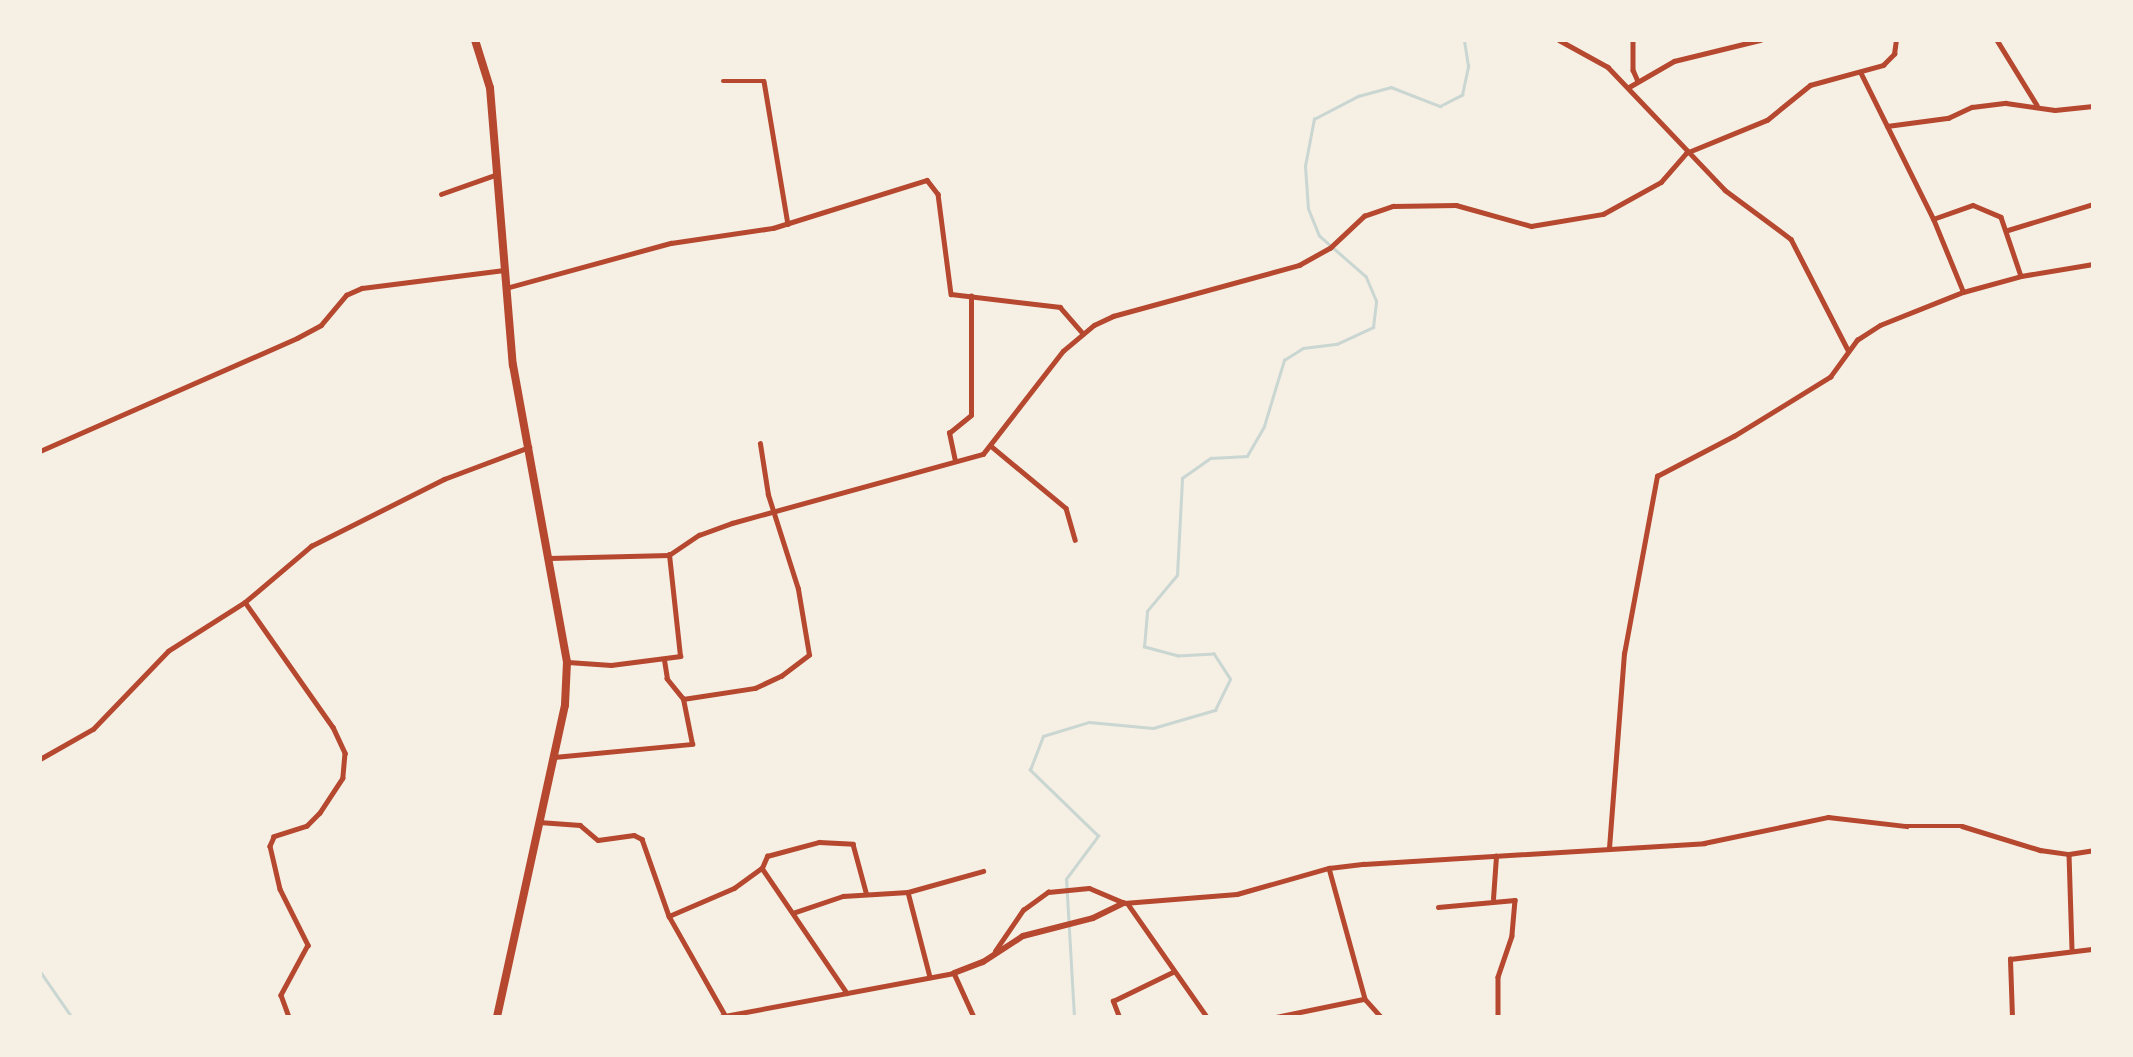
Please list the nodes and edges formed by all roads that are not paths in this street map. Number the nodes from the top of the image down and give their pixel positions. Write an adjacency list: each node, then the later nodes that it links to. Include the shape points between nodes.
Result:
1 (475, 40): 15 (highway, via 490,88)
2 (1559, 40): 10 (street, via 1608,67)
3 (1633, 40): 9 (street)
4 (1759, 40): 9 (street, via 1694,54)
5 (1896, 40): 7 (street, via 1890,61)
6 (1997, 40): 11 (street)
7 (1861, 74): 13 (street); 14 (street, via 1810,85 1767,120)
8 (723, 81): 19 (street, via 764,81)
9 (1637, 81): 10 (street)
10 (1629, 87): 14 (street)
11 (2037, 105): 12 (street, via 2055,110); 13 (street, via 2013,102 1972,107 1948,118)
12 (2093, 106)
13 (1887, 126): 18 (street)
14 (1686, 153): 27 (street, via 1654,187 1584,220 1531,226 1456,205 1417,202 1364,216 1329,248 1299,265 1113,316); 28 (street, via 1798,248)
15 (495, 175): 16 (street); 22 (highway)
16 (441, 194)
17 (2093, 204): 20 (street)
18 (1933, 219): 20 (street, via 1973,205 2001,217); 25 (street)
19 (788, 224): 24 (street, via 671,243); 26 (street, via 931,181 943,222 948,289)
20 (2008, 230): 23 (street)
21 (2093, 264): 23 (street)
22 (505, 270): 24 (highway); 32 (street, via 362,288 346,295 321,325 297,338)
23 (2021, 276): 25 (street)
24 (505, 288): 31 (highway)
25 (1963, 292): 28 (street, via 1880,325)
26 (971, 296): 27 (street, via 1060,307); 33 (street, via 971,415 948,433)
27 (1083, 333): 30 (street, via 1046,369)
28 (1848, 351): 45 (street, via 1830,377 1734,436 1657,476 1624,654)
29 (760, 444): 34 (street)
30 (991, 446): 33 (street, via 983,454); 35 (street, via 1066,508)
31 (528, 447): 37 (highway); 38 (street, via 467,468 330,535 300,554)
32 (40, 451)
33 (955, 461): 34 (street)
34 (774, 512): 36 (street, via 710,530); 41 (street, via 799,589 807,659 755,688)
35 (1075, 540)
36 (669, 555): 37 (street); 39 (street, via 682,652)
37 (550, 558): 40 (highway)
38 (245, 602): 43 (street, via 174,646 93,729); 69 (street, via 333,727 345,753 343,778 320,813 307,826 274,836 270,846 280,889 307,945 281,995)
39 (664, 660): 40 (street, via 611,665); 41 (street, via 667,680)
40 (567, 662): 42 (highway, via 565,705)
41 (683, 699): 42 (street, via 693,735 689,746)
42 (553, 757): 44 (highway)
43 (40, 759)
44 (539, 822): 59 (street, via 580,825 598,839 640,838); 70 (highway)
45 (1609, 848): 47 (street, via 1704,843 1828,817 1906,826 1962,826 2003,841); 48 (street)
46 (2093, 850): 47 (street)
47 (2069, 854): 60 (street)
48 (1496, 856): 50 (street); 55 (street)
49 (762, 868): 52 (street, via 763,860 775,852 849,841); 58 (street); 59 (street, via 734,888)
50 (1329, 868): 56 (street, via 1237,894); 67 (street)
51 (983, 871): 53 (street)
52 (866, 892): 53 (street); 58 (street)
53 (908, 892): 65 (street)
54 (1048, 892): 56 (street, via 1096,890); 62 (street, via 1023,910)
55 (1493, 899): 57 (street); 76 (street, via 1511,897 1516,902 1512,936 1498,977)
56 (1126, 903): 62 (main road, via 1093,918 1033,933); 63 (street)
57 (1438, 907)
58 (793, 913): 66 (street)
59 (669, 916): 68 (street)
60 (2072, 948): 61 (street); 77 (street, via 2010,959)
61 (2093, 949)
62 (995, 951): 64 (main road, via 983,962)
63 (1173, 972): 72 (street, via 1113,1001); 73 (street)
64 (954, 973): 65 (street); 71 (street)
65 (930, 977): 66 (street)
66 (848, 994): 68 (street)
67 (1365, 999): 74 (street); 75 (street)
68 (722, 1016)
69 (289, 1017)
70 (497, 1017)
71 (974, 1017)
72 (1119, 1017)
73 (1207, 1017)
74 (1276, 1017)
75 (1381, 1017)
76 (1498, 1017)
77 (2012, 1017)

